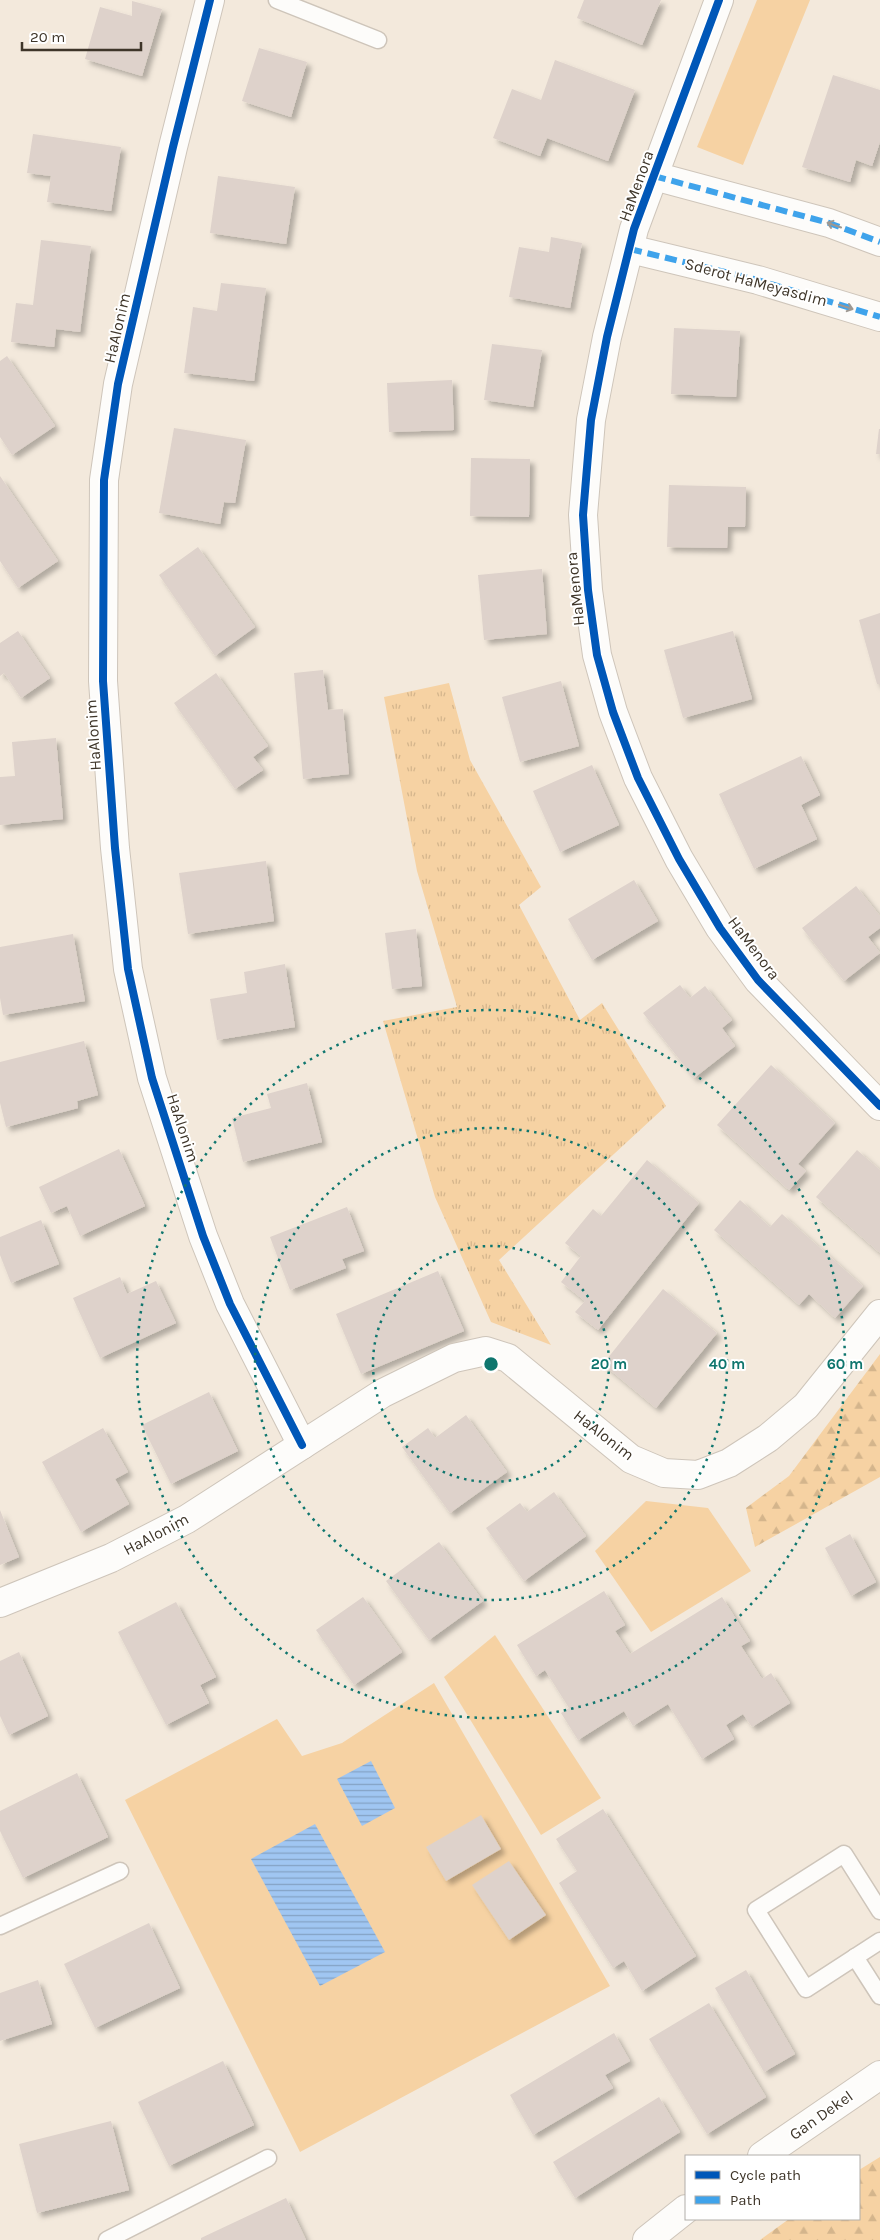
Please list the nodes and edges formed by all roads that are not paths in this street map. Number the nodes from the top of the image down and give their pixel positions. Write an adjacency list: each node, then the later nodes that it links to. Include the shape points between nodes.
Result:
1 (210, 0): 11 (street, HaAlonim, via 118,384 104,480 104,691 114,848 128,969 152,1078 203,1236 230,1304)
2 (277, 0): 4 (lane)
3 (718, 0): 5 (street, HaMenora)
4 (378, 40)
5 (654, 176): 6 (street, one-way to 5, via 829,224); 7 (street, HaMenora)
6 (880, 242)
7 (630, 249): 8 (street, Sderot HaMeyasdim, one-way to 8, via 758,280); 9 (street, HaMenora, via 607,337 591,420 583,515 597,655 612,712 642,786 679,859 720,928 758,980)
8 (880, 317)
9 (880, 1106)
10 (880, 1314): 11 (street, HaAlonim, via 806,1406 768,1438 729,1463 698,1476 664,1473 631,1459 508,1358 486,1351 454,1358 383,1393)
11 (302, 1445): 12 (street, HaAlonim, via 187,1519 111,1558)
12 (0, 1603)
13 (120, 1871): 15 (lane)
14 (880, 1910): 17 (lane, via 844,1854 756,1910 806,1989)
15 (0, 1926)
16 (880, 1941): 17 (lane)
17 (855, 1957): 18 (lane)
18 (880, 1996)
19 (880, 2076): 20 (street, Gan Dekel)
20 (763, 2155)
21 (268, 2158): 24 (lane)
22 (685, 2210): 23 (street)
23 (654, 2233): 25 (lane)
24 (107, 2240)
25 (637, 2240)

